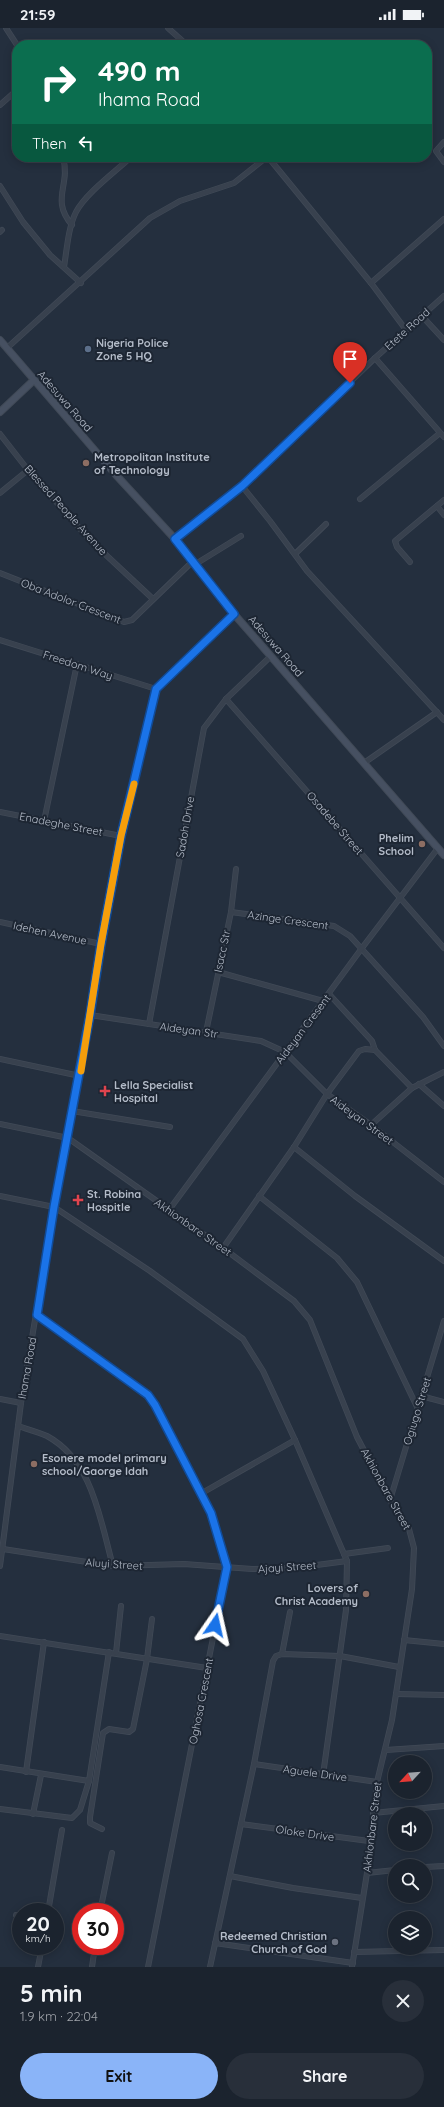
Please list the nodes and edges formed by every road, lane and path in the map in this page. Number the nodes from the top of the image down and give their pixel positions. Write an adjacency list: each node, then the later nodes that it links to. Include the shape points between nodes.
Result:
1 (6, 28): 3 (street)
2 (168, 28): 4 (street)
3 (13, 40)
4 (181, 40)
5 (12, 94): 6 (street)
6 (0, 105)
7 (444, 142): 12 (street, via 436,151)
8 (64, 162): 15 (street, via 66,175 60,200 65,217)
9 (127, 162): 15 (street, via 87,198 76,212)
10 (261, 162): 17 (street, via 234,183 180,201 150,218)
11 (271, 162): 18 (street)
12 (444, 162)
13 (0, 186): 16 (street, via 23,222 50,255)
14 (444, 219): 18 (street)
15 (72, 225): 16 (street)
16 (64, 267): 17 (street)
17 (81, 283): 24 (street)
18 (371, 283): 21 (street)
19 (444, 296): 20 (street, Etete Road)
20 (421, 316): 21 (street, Etete Road); 23 (street)
21 (406, 330): 25 (street, Etete Road)
22 (0, 340): 24 (street, Adesuwa Road)
23 (444, 340)
24 (7, 348): 26 (street, Adesuwa Road)
25 (376, 358): 29 (street); 31 (street, Etete Road)
26 (34, 380): 27 (street); 39 (street, Adesuwa Road)
27 (0, 412)
28 (0, 434): 30 (street, Blessed People Avenue)
29 (442, 436): 33 (street)
30 (28, 470): 32 (street); 44 (street, Blessed People Avenue, via 90,540)
31 (242, 486): 39 (street, Etete Road); 40 (street)
32 (0, 493)
33 (360, 500)
34 (444, 500): 35 (street)
35 (437, 506): 36 (street); 41 (street, via 395,541)
36 (444, 515)
37 (326, 524): 40 (street)
38 (241, 536): 42 (street, Oba Adolor Crescent)
39 (175, 539): 42 (street, Adesuwa Road)
40 (295, 554): 51 (street, via 332,599)
41 (410, 562)
42 (193, 564): 44 (street, Oba Adolor Crescent); 45 (street, Adesuwa Road)
43 (0, 573): 44 (street, Oba Adolor Crescent, via 124,622 132,620)
44 (153, 599)
45 (234, 614): 47 (street, Adesuwa Road); 49 (street)
46 (0, 640): 48 (street, Freedom Way)
47 (271, 656): 50 (street, Sadoh Drive); 53 (street, Adesuwa Road)
48 (76, 664): 49 (street, Freedom Way); 55 (street)
49 (156, 689): 56 (street, Ihama Road)
50 (226, 699): 60 (street, Osadebe Street); 70 (street, Sadoh Drive, via 204,728 200,741)
51 (437, 712): 52 (street); 53 (street)
52 (444, 720)
53 (364, 763): 57 (street, Adesuwa Road)
54 (0, 812): 55 (street, Enadeghe Street)
55 (44, 821): 56 (street, Enadeghe Street)
56 (121, 836): 63 (street, Ihama Road)
57 (438, 848): 58 (street, Adesuwa Road); 60 (street, Aideyan Cresent)
58 (444, 855)
59 (236, 869): 61 (street, Isacc Str)
60 (400, 898): 64 (street, Aideyan Cresent); 65 (street, Osadebe Street)
61 (231, 912): 64 (street, Azinge Crescent, via 334,926 350,936); 66 (street, Isacc Str)
62 (0, 922): 63 (street, Idehen Avenue)
63 (101, 944): 69 (street, Ihama Road)
64 (362, 948): 67 (street, Aideyan Cresent); 72 (street, Azinge Crescent, via 423,1017)
65 (444, 948)
66 (218, 972): 68 (street); 71 (street, Isacc Str)
67 (329, 994): 68 (street, Aideyan Cresent); 73 (street, via 372,1042)
68 (323, 1001): 74 (street, Aideyan Cresent)
69 (90, 1015): 70 (street, Aideyan Str); 77 (street, Ihama Road)
70 (150, 1024): 71 (street, Aideyan Str)
71 (206, 1032): 74 (street, Aideyan Str, via 261,1041)
72 (444, 1046)
73 (375, 1050): 79 (street); 80 (street, via 359,1051)
74 (285, 1052): 80 (street, Aideyan Street); 92 (street, Aideyan Cresent)
75 (0, 1059): 77 (street)
76 (444, 1072): 78 (street)
77 (80, 1076): 82 (street, Ihama Road)
78 (419, 1084): 79 (street); 81 (street)
79 (412, 1088): 84 (street)
80 (327, 1094): 84 (street, Aideyan Street); 87 (street)
81 (444, 1106)
82 (72, 1111): 85 (street); 86 (street, Ihama Road)
83 (0, 1124): 86 (street)
84 (371, 1125): 88 (street, Aideyan Street)
85 (170, 1127)
86 (68, 1138): 91 (street, Ihama Road); 92 (street, Akhionbare Street)
87 (294, 1147): 90 (street); 94 (street, via 355,1196)
88 (444, 1182)
89 (0, 1196): 91 (street)
90 (259, 1196): 93 (street); 101 (street, via 336,1258 356,1282)
91 (54, 1207): 95 (street, Ihama Road); 103 (street, via 150,1271 243,1339 264,1371)
92 (169, 1210): 93 (street, Akhionbare Street)
93 (224, 1248): 105 (street, Akhionbare Street, via 294,1301 306,1315 357,1437)
94 (444, 1261)
95 (37, 1315): 100 (street, Ihama Road); 104 (street, Oghosa Crescent, via 152,1400)
96 (444, 1321): 97 (street, Ogiugo Street)
97 (422, 1396): 99 (street); 101 (street, Ogiugo Street)
98 (0, 1399): 100 (street)
99 (444, 1402)
100 (22, 1403): 102 (street, Ihama Road)
101 (418, 1409): 105 (street, Ogiugo Street)
102 (18, 1426): 107 (street, Ihama Road); 111 (street, via 46,1436 57,1443 82,1469 92,1493)
103 (295, 1440): 104 (street); 108 (street)
104 (202, 1493): 112 (street, Oghosa Crescent, via 211,1513)
105 (390, 1500): 117 (street, Akhionbare Street, via 409,1529 414,1548 414,1572)
106 (388, 1548): 108 (street)
107 (3, 1549): 110 (street, Ihama Road); 111 (street, Aluyi Street)
108 (344, 1554): 109 (street)
109 (346, 1561): 112 (street, Ajayi Street, via 294,1568); 123 (street, via 346,1610)
110 (0, 1566)
111 (113, 1566): 112 (street, Aluyi Street, via 184,1564)
112 (227, 1567): 126 (street, Oghosa Crescent)
113 (121, 1606): 121 (street)
114 (290, 1612): 122 (street)
115 (152, 1619): 124 (street)
116 (0, 1636): 118 (street)
117 (404, 1640): 119 (street); 125 (street, Akhionbare Street)
118 (44, 1642): 120 (street); 133 (street)
119 (444, 1644)
120 (108, 1652): 121 (street); 136 (street)
121 (116, 1653): 124 (street)
122 (282, 1654): 123 (street); 131 (street, via 276,1656 273,1661)
123 (340, 1656): 125 (street); 135 (street)
124 (147, 1660): 126 (street); 143 (street, via 133,1729 129,1732 109,1730 103,1733 90,1817 90,1823)
125 (399, 1667): 127 (street, Akhionbare Street)
126 (207, 1668): 163 (street, Oghosa Crescent)
127 (396, 1694): 128 (street); 130 (street, Akhionbare Street)
128 (444, 1695)
129 (444, 1746): 130 (street)
130 (386, 1750): 137 (street, Akhionbare Street)
131 (254, 1764): 135 (street, Aguele Drive); 142 (street)
132 (0, 1767): 133 (street)
133 (26, 1772): 134 (street)
134 (41, 1775): 136 (street); 141 (street)
135 (323, 1775): 137 (street, Aguele Drive)
136 (89, 1781): 141 (street, via 80,1810 72,1818)
137 (377, 1782): 140 (street, Akhionbare Street)
138 (444, 1806): 140 (street)
139 (0, 1809): 141 (street)
140 (374, 1812): 145 (street, Akhionbare Street)
141 (33, 1814)
142 (241, 1824): 145 (street, Oloke Drive); 151 (street)
143 (102, 1829)
144 (62, 1830): 153 (street)
145 (369, 1841): 150 (street, Akhionbare Street)
146 (112, 1853): 154 (street)
147 (444, 1866): 148 (street)
148 (432, 1867)
149 (388, 1871): 150 (street)
150 (367, 1873): 152 (street, Akhionbare Street)
151 (230, 1876): 152 (street); 155 (street)
152 (362, 1898): 157 (street, Akhionbare Street)
153 (50, 1903)
154 (102, 1903)
155 (215, 1943): 160 (street); 164 (street)
156 (444, 1950): 157 (street)
157 (354, 1952): 160 (street, Akhionbare Street)
158 (40, 1955): 161 (street)
159 (94, 1955): 162 (street)
160 (353, 1965)
161 (38, 1967)
162 (92, 1967)
163 (148, 1967)
164 (210, 1967)

